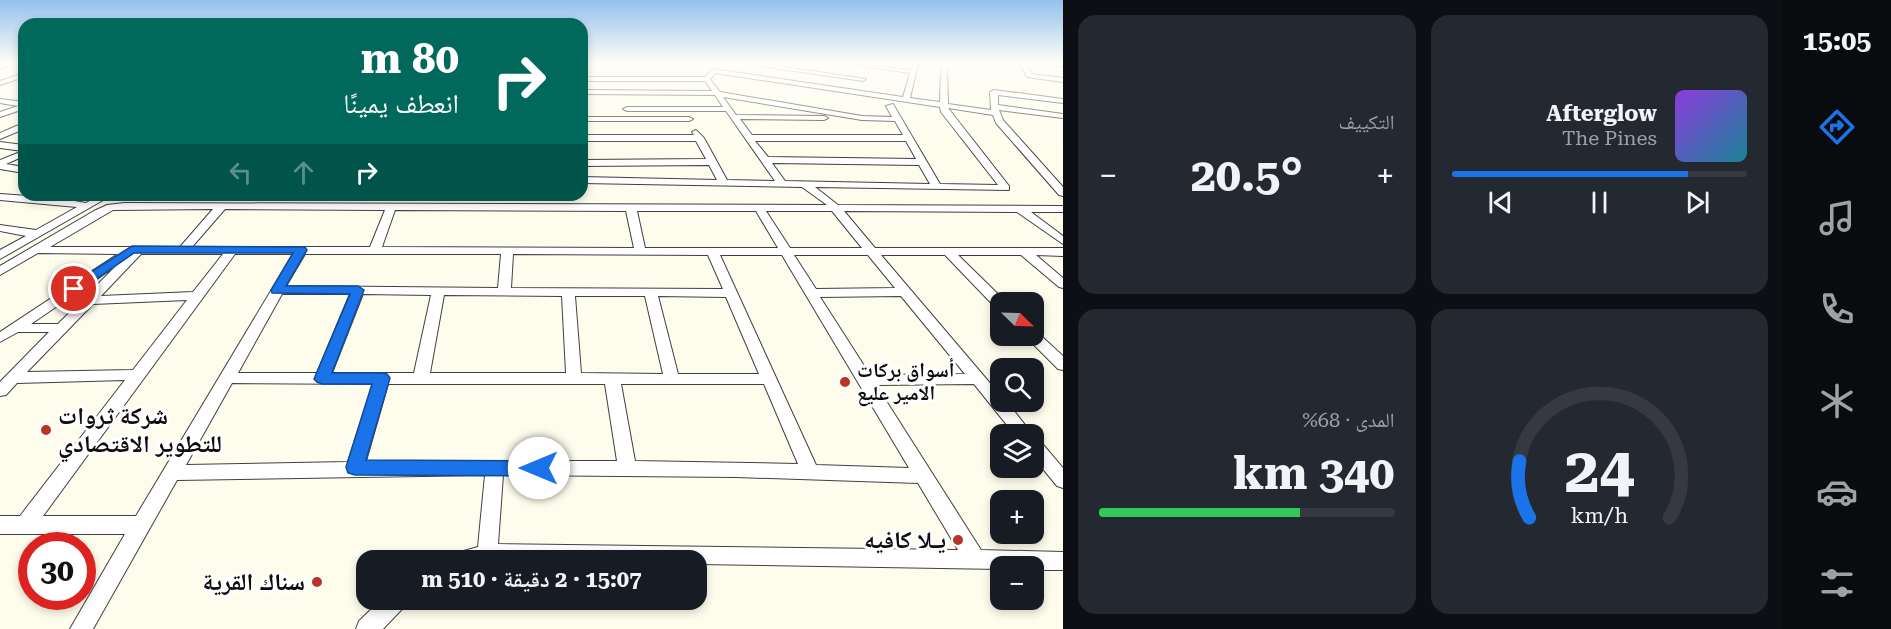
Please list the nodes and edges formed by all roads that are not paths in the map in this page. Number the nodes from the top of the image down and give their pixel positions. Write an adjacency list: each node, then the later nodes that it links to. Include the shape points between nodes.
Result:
1 (621, 92): 18 (street)
2 (654, 92): 9 (street)
3 (797, 92): 16 (street)
4 (858, 92): 10 (street)
5 (908, 92): 10 (street)
6 (945, 92): 21 (street)
7 (994, 92): 22 (street)
8 (997, 92): 13 (street)
9 (715, 93): 12 (street); 14 (street)
10 (906, 100): 21 (street)
11 (0, 101): 15 (street)
12 (721, 101): 14 (street); 20 (street)
13 (1063, 101)
14 (771, 102): 26 (street)
15 (18, 104)
16 (890, 106): 21 (street); 30 (street)
17 (18, 108): 23 (street)
18 (627, 109): 19 (street); 28 (street)
19 (683, 109): 20 (street); 29 (street)
20 (727, 109): 25 (street)
21 (946, 110): 22 (street); 49 (street, via 1006,188)
22 (995, 110): 27 (street); 50 (street, via 1005,129)
23 (0, 115)
24 (588, 117): 28 (street)
25 (733, 117): 26 (street); 35 (street)
26 (862, 118): 30 (street)
27 (1061, 118)
28 (631, 119): 29 (street)
29 (689, 119): 34 (street)
30 (897, 119): 36 (street)
31 (18, 128): 32 (street)
32 (0, 136)
33 (588, 138): 34 (street)
34 (700, 138): 42 (street)
35 (748, 138): 36 (street); 40 (street)
36 (908, 138): 43 (street)
37 (0, 145): 38 (street)
38 (18, 147)
39 (18, 156): 44 (street, via 0,166)
40 (764, 160): 43 (street); 47 (street)
41 (588, 162): 42 (street)
42 (713, 162): 46 (street)
43 (922, 162): 49 (street)
44 (18, 169)
45 (588, 180): 46 (street)
46 (724, 183): 47 (street)
47 (782, 184): 48 (street)
48 (805, 184): 49 (street); 60 (street)
49 (936, 186)
50 (1063, 193)
51 (0, 197): 52 (street)
52 (18, 198)
53 (57, 201): 55 (street)
54 (97, 201): 55 (street)
55 (88, 206): 64 (street)
56 (222, 206): 57 (street); 66 (street, via 111,207); 68 (street)
57 (391, 207): 58 (street); 71 (street)
58 (631, 208): 59 (street); 73 (street)
59 (759, 208): 60 (street); 75 (street)
60 (836, 209): 61 (street); 76 (street)
61 (1020, 209): 62 (street); 65 (street)
62 (1063, 209)
63 (0, 228): 64 (street)
64 (38, 234): 80 (street)
65 (1063, 241)
66 (36, 250): 67 (street); 81 (street)
67 (135, 250): 68 (street); 94 (street); 95 (street)
68 (183, 250): 69 (street)
69 (232, 250): 70 (street); 93 (street)
70 (301, 250): 71 (street); 83 (street)
71 (375, 250): 72 (street)
72 (507, 250): 73 (street); 86 (street)
73 (640, 250): 74 (street)
74 (712, 250): 75 (street); 89 (street)
75 (785, 250): 76 (street); 91 (street)
76 (870, 250): 77 (street); 90 (street)
77 (947, 251): 78 (street); 92 (street)
78 (1023, 251): 79 (street); 82 (street)
79 (1063, 252)
80 (0, 255)
81 (0, 271)
82 (1063, 284)
83 (277, 290): 84 (street); 102 (street)
84 (358, 290): 85 (street); 107 (street)
85 (438, 291): 86 (street); 104 (street)
86 (504, 291): 87 (street)
87 (568, 292): 88 (street); 108 (street)
88 (650, 292): 89 (street); 106 (street)
89 (732, 292): 109 (street)
90 (906, 292): 91 (street); 110 (street)
91 (812, 293): 111 (street)
92 (990, 294)
93 (197, 296): 94 (street); 100 (street)
94 (90, 300): 96 (street)
95 (16, 328): 96 (street); 97 (street)
96 (62, 328): 101 (street)
97 (0, 338)
98 (1043, 346): 99 (street)
99 (1063, 366)
100 (138, 375): 101 (street); 123 (street)
101 (13, 378): 112 (street)
102 (226, 378): 107 (street); 119 (street)
103 (382, 378): 104 (street); 107 (street); 115 (street)
104 (422, 378): 108 (street)
105 (612, 378): 106 (street); 108 (street); 117 (street)
106 (672, 378): 109 (street)
107 (322, 379)
108 (574, 379)
109 (769, 379): 118 (street)
110 (978, 379): 111 (street); 113 (street)
111 (865, 380): 120 (street)
112 (0, 392)
113 (1016, 424)
114 (1044, 458): 121 (street)
115 (355, 467): 116 (street); 119 (street)
116 (495, 468): 117 (street); 125 (street)
117 (627, 469): 118 (street)
118 (810, 471): 120 (street)
119 (171, 473): 124 (street)
120 (924, 476): 127 (street)
121 (1062, 479)
122 (0, 525): 123 (street)
123 (25, 525): 124 (street)
124 (142, 525): 130 (street)
125 (487, 550)
126 (707, 555): 127 (street)
127 (975, 559): 128 (street)
128 (1063, 561)
129 (386, 610): 131 (street)
130 (81, 629)
131 (367, 629)

